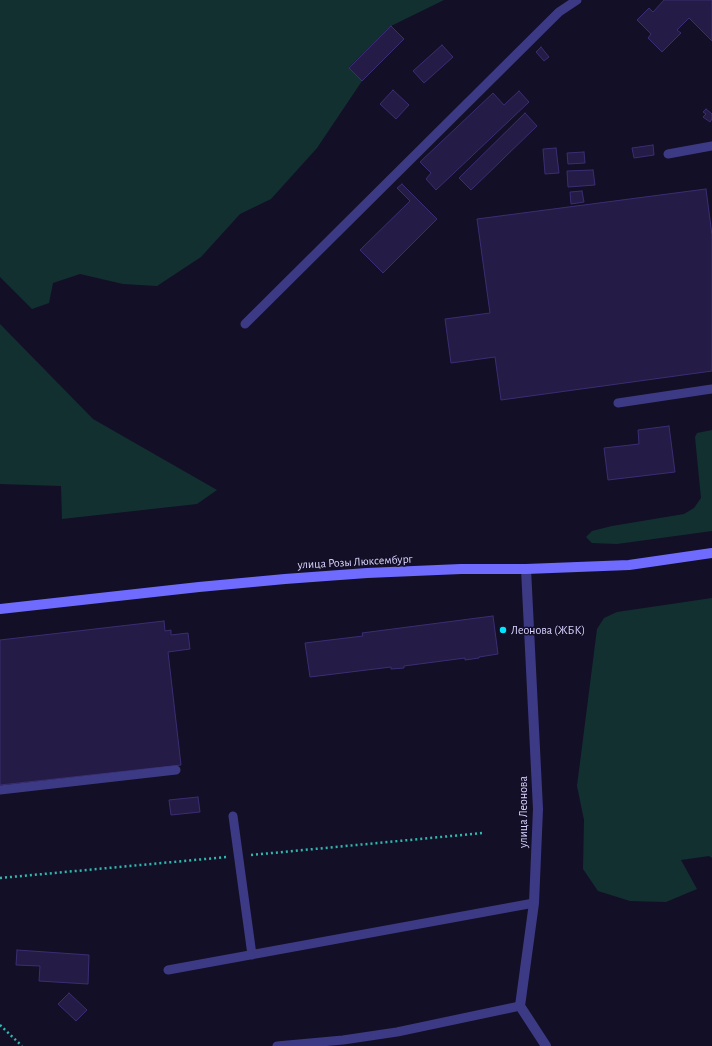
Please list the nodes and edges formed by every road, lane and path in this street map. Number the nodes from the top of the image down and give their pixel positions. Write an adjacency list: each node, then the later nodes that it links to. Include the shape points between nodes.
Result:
1 (577, 0): 4 (lane, via 559,12)
2 (712, 146): 3 (lane)
3 (668, 154)
4 (245, 324)
5 (712, 389): 6 (lane)
6 (618, 403)
7 (712, 553): 8 (street, улица Розы Люксембург, via 629,565)
8 (526, 569): 9 (street, улица Розы Люксембург, via 367,573 199,587); 13 (street, улица Леонова, via 538,809)
9 (0, 609)
10 (176, 770): 11 (lane)
11 (0, 790)
12 (233, 816): 14 (lane)
13 (534, 903): 14 (lane); 16 (street, улица Леонова)
14 (252, 956): 15 (lane)
15 (168, 970)
16 (520, 1006): 19 (lane, via 397,1032); 20 (street)
17 (0, 1025): 18 (path)
18 (22, 1046)
19 (277, 1046)
20 (546, 1046)

